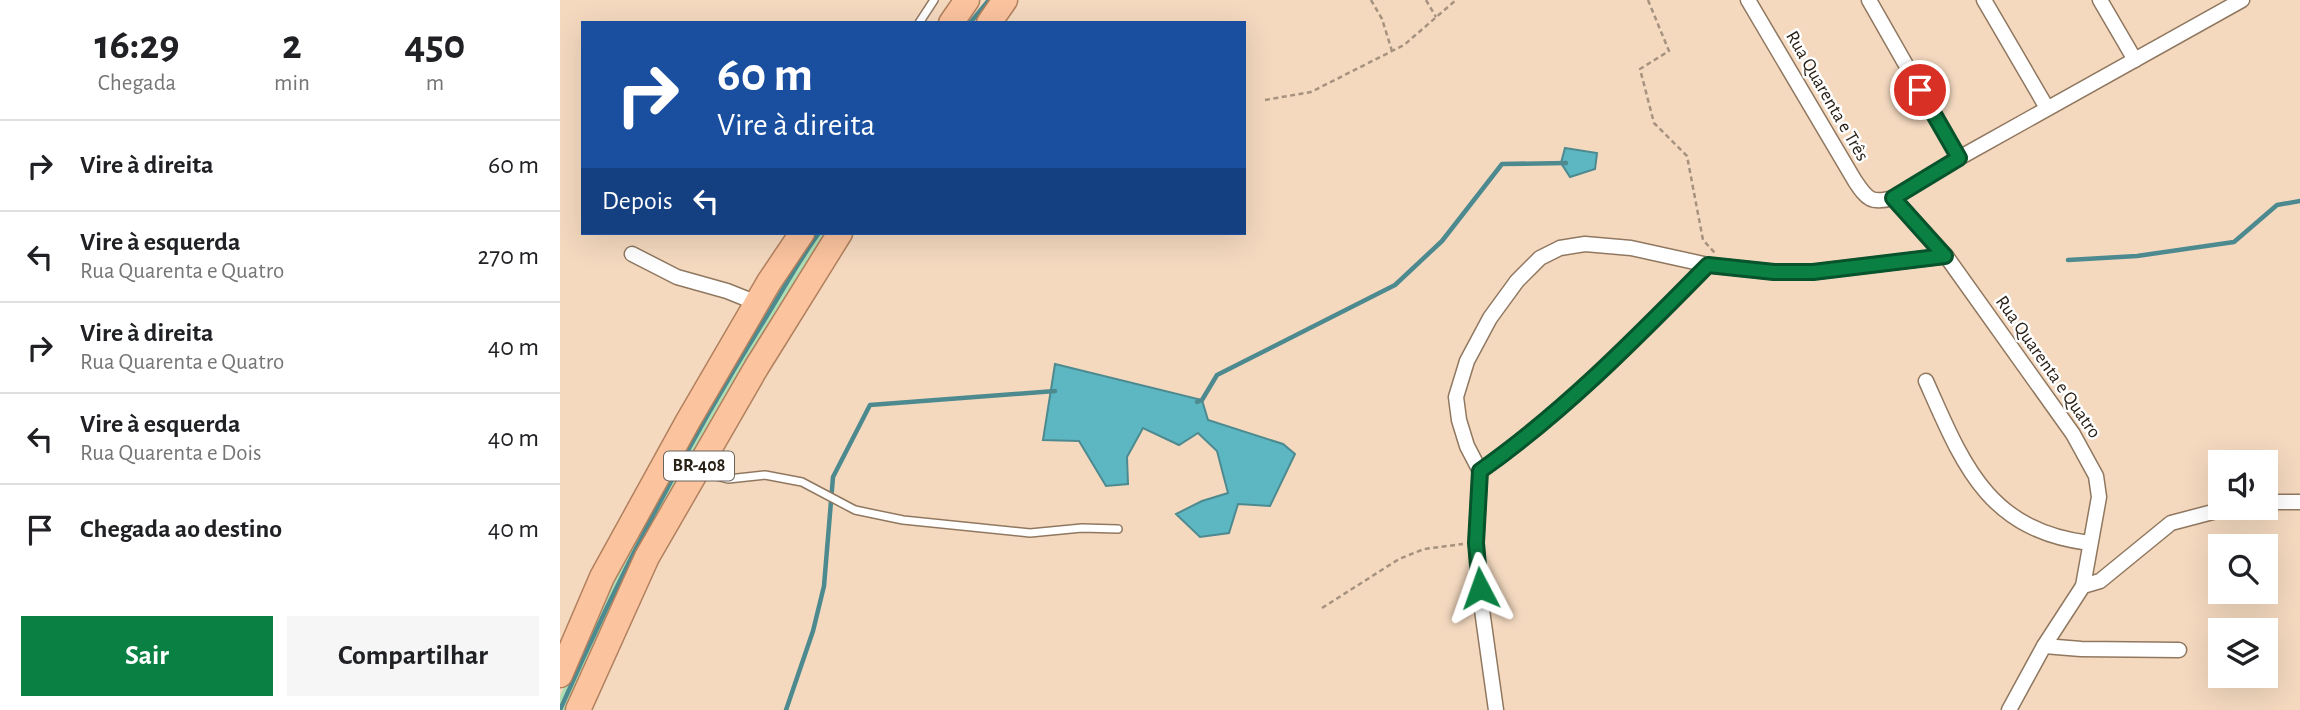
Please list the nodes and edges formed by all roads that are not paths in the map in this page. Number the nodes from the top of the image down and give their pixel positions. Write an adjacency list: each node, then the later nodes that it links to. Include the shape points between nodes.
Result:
1 (934, 0): 10 (lane)
2 (967, 0): 11 (highway)
3 (1005, 0): 12 (highway)
4 (1748, 0): 16 (street, Rua Quarenta e Três, via 1864,195)
5 (1869, 0): 15 (street)
6 (1984, 0): 14 (street)
7 (2100, 0): 13 (street)
8 (2242, 0): 9 (street)
9 (2219, 5): 13 (street)
10 (920, 21)
11 (951, 21)
12 (990, 21)
13 (2135, 60): 14 (street)
14 (2047, 108): 15 (street)
15 (1959, 158): 16 (street)
16 (1886, 200): 20 (street, Rua Quarenta e Quatro)
17 (801, 235): 22 (highway, BR-408)
18 (839, 235): 25 (highway, BR-408)
19 (632, 254): 22 (street, via 677,277)
20 (1945, 256): 21 (street, via 1813,272); 31 (street, Rua Quarenta e Quatro, via 2088,459 2099,497)
21 (1708, 265): 26 (street, via 1604,369); 26 (street, via 1631,248 1585,244 1560,248 1540,258 1490,318 1467,361 1456,397 1467,446)
22 (757, 303): 24 (highway, BR-408)
23 (1926, 380): 31 (street, via 1961,459 1993,499 2025,525 2060,539)
24 (688, 421): 33 (highway, via 655,459 621,518); 36 (highway, BR-408, via 602,577)
25 (697, 471): 30 (lane, via 728,480 781,477 802,482 855,510 903,520 1030,533); 37 (highway, BR-408, via 647,557)
26 (1480, 471): 38 (street, via 1476,543)
27 (2278, 502): 28 (street)
28 (2300, 502)
29 (2208, 513): 32 (street, via 2171,523 2100,581)
30 (1118, 529)
31 (2089, 543): 32 (street, Rua Quarenta e Quatro)
32 (2083, 586): 34 (street)
33 (560, 646)
34 (2044, 646): 35 (street); 39 (street)
35 (2179, 650)
36 (560, 674)
37 (578, 710)
38 (1496, 710)
39 (2009, 710)

